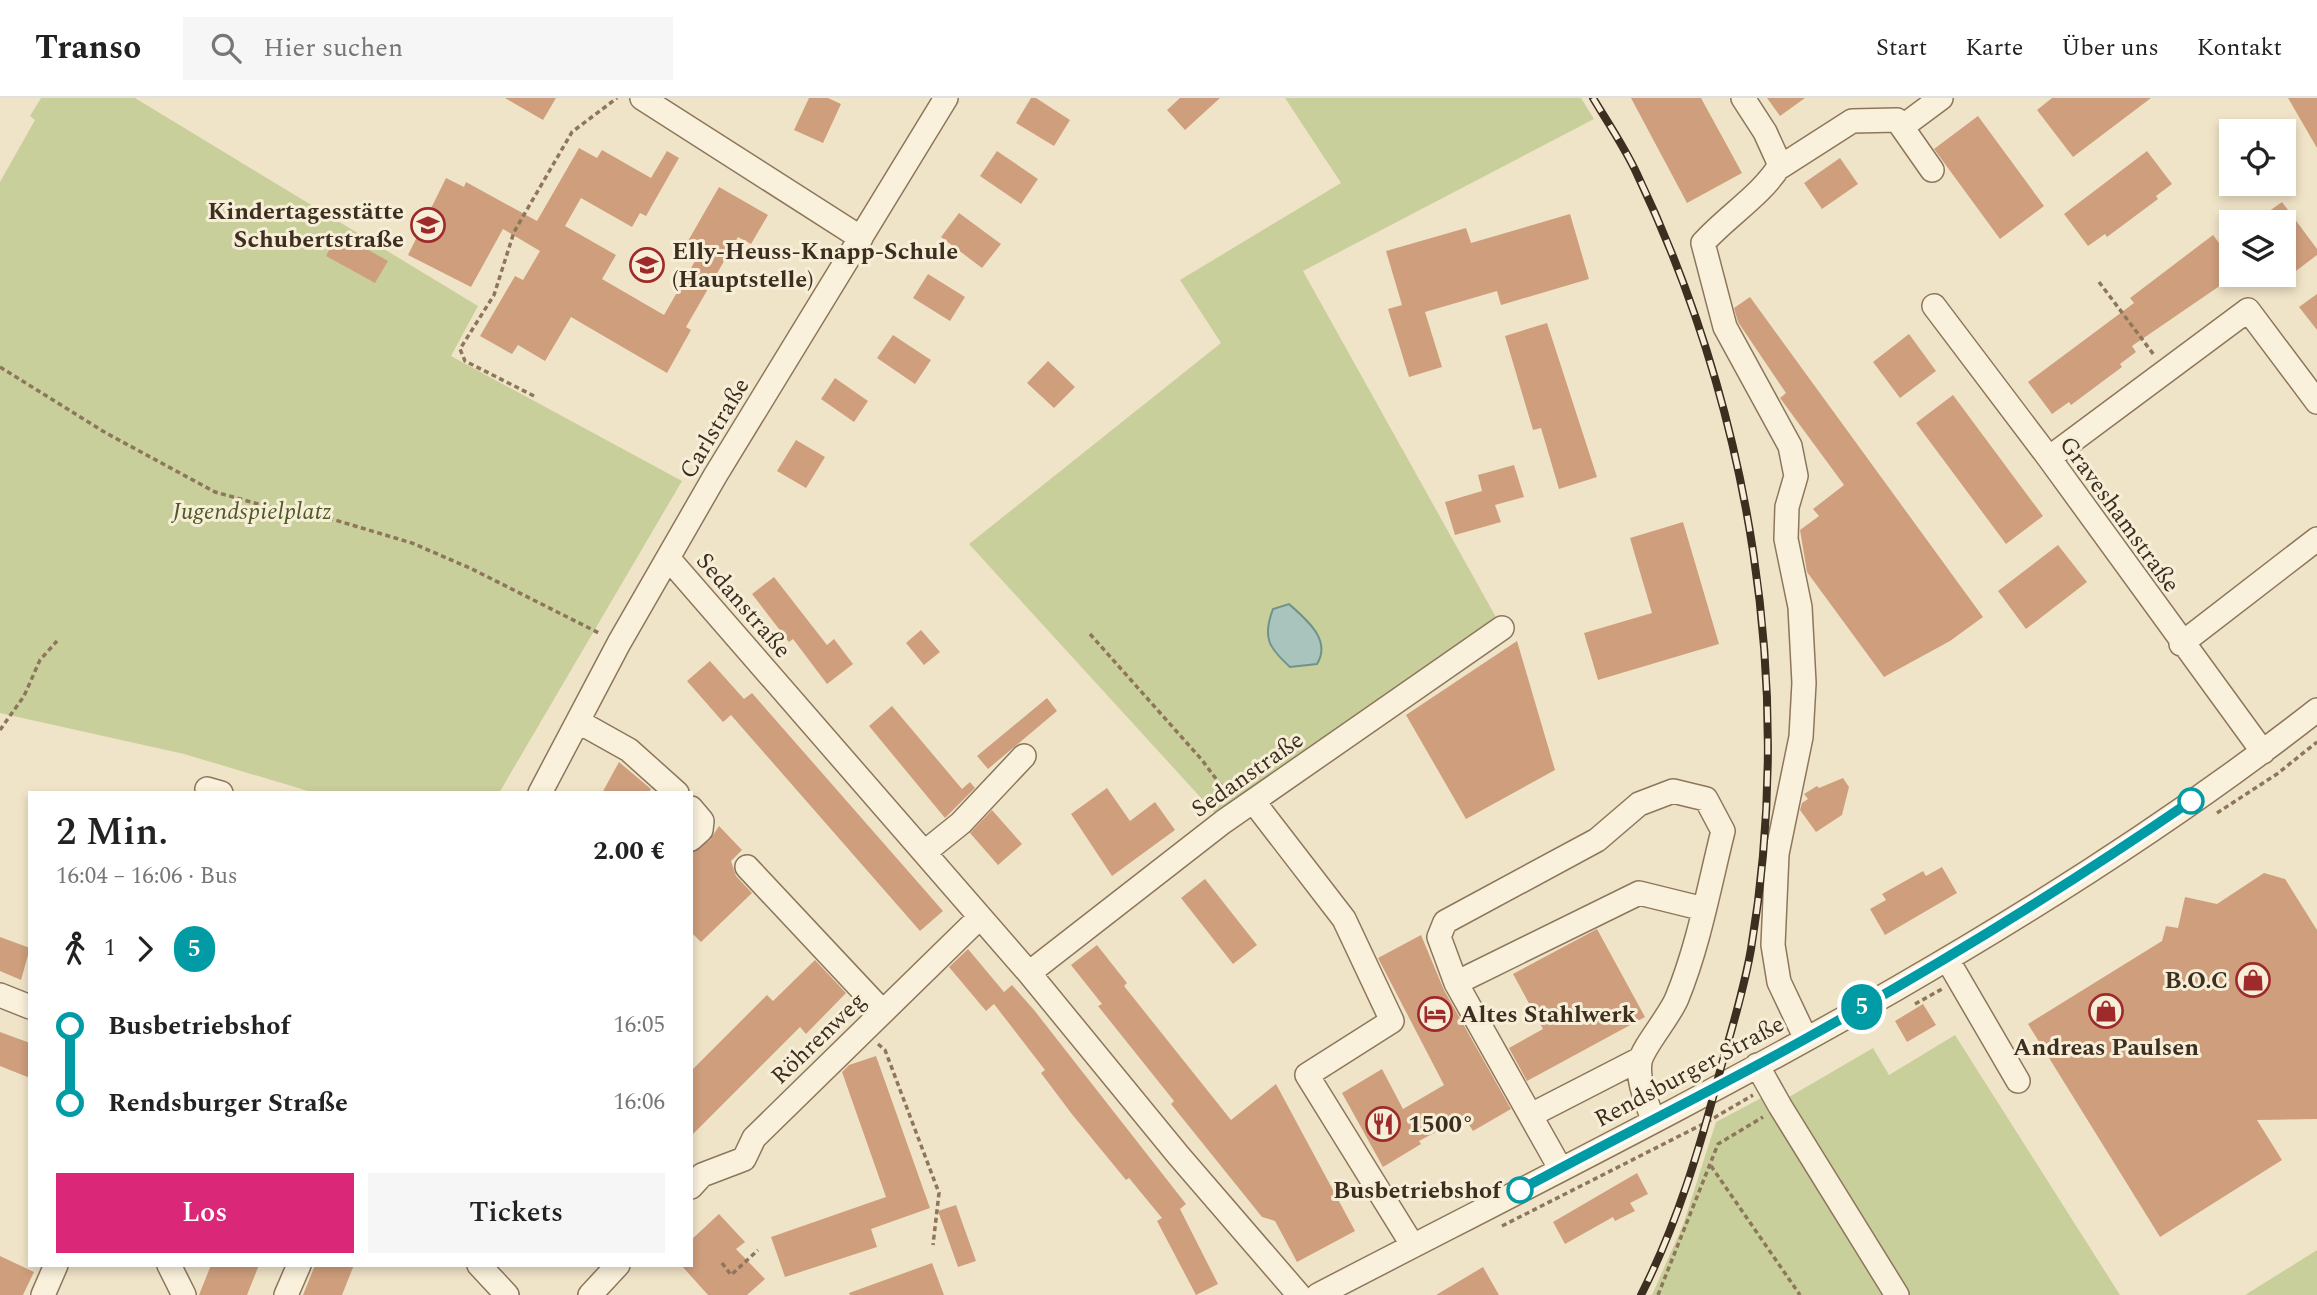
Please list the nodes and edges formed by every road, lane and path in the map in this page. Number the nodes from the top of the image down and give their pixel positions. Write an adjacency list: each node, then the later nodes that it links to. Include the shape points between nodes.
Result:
1 (617, 98): 14 (path, via 572,132 514,232 495,295 460,349 465,360)
2 (642, 98): 9 (street)
3 (946, 98): 9 (street, Carlstraße)
4 (1744, 98): 7 (street, via 1765,132 1780,165)
5 (1941, 98): 6 (street)
6 (1902, 127): 7 (street, via 1897,120 1852,121); 8 (street)
7 (1777, 169): 45 (street, via 1770,183 1703,243 1725,327 1790,446 1796,476 1787,507 1786,540 1800,607 1804,683 1801,737 1777,854 1773,945 1779,982)
8 (1932, 170)
9 (861, 238): 18 (street, Carlstraße)
10 (2099, 282): 12 (path)
11 (1934, 306): 16 (street, Graveshamstraße)
12 (2153, 354)
13 (0, 367): 22 (path, via 106,433 215,492 287,512 315,514 412,543)
14 (534, 396)
15 (2317, 402): 16 (street, via 2248,310)
16 (2049, 458): 23 (street, Graveshamstraße)
17 (2317, 539): 23 (street)
18 (668, 558): 22 (street, Carlstraße); 34 (street, Sedanstraße)
19 (1502, 628): 31 (street, Sedanstraße)
20 (1090, 634): 31 (path)
21 (57, 641): 26 (path, via 40,660 24,696)
22 (619, 643): 25 (street, Carlstraße)
23 (2182, 644): 27 (street, Graveshamstraße)
24 (2317, 710): 27 (street, Rendsburger Straße)
25 (579, 722): 29 (street, Carlstraße); 30 (street, via 629,750)
26 (0, 730)
27 (2263, 752): 38 (street, Rendsburger Straße, via 2088,872)
28 (1024, 756): 34 (street, via 961,823)
29 (541, 791)
30 (675, 791)
31 (1247, 806): 39 (street, Sedanstraße); 56 (street, via 1344,919 1392,1021 1307,1075)
32 (693, 810): 33 (street, via 702,821)
33 (693, 837)
34 (925, 852): 37 (street, Sedanstraße)
35 (747, 867): 43 (street)
36 (1704, 909): 40 (street, via 1639,893); 40 (street, via 1723,831 1706,799 1673,792 1639,804 1597,840 1445,922 1439,937); 46 (street, via 1673,1010)
37 (980, 917): 39 (street, Sedanstraße); 43 (street, Röhrenweg)
38 (1947, 959): 45 (street, Rendsburger Straße); 48 (street)
39 (1029, 973): 67 (street, Sedanstraße)
40 (1456, 982): 50 (street)
41 (0, 995): 42 (street)
42 (28, 1006)
43 (883, 1012): 44 (street, Röhrenweg)
44 (863, 1031): 54 (street, Röhrenweg, via 754,1138 744,1159 702,1175); 55 (path, via 885,1050 939,1193)
45 (1806, 1039): 47 (street, Rendsburger Straße)
46 (1640, 1059): 50 (street); 51 (street, via 1639,1076)
47 (1757, 1065): 49 (street); 51 (street, Rendsburger Straße)
48 (2018, 1081)
49 (1780, 1106): 52 (path, via 1718,1144); 71 (street)
50 (1531, 1115): 53 (street)
51 (1653, 1120): 53 (street, Rendsburger Straße)
52 (1711, 1166): 69 (path); 70 (path)
53 (1560, 1168): 56 (street, Rendsburger Straße)
54 (693, 1185)
55 (933, 1245)
56 (1413, 1246): 68 (street, Rendsburger Straße)
57 (758, 1250): 58 (path, via 731,1275)
58 (722, 1263)
59 (54, 1267): 63 (street)
60 (170, 1267): 64 (street)
61 (298, 1267): 65 (street)
62 (616, 1267): 66 (street)
63 (43, 1295)
64 (184, 1295)
65 (286, 1295)
66 (590, 1295)
67 (1299, 1295)
68 (1318, 1295)
69 (1658, 1295)
70 (1800, 1295)
71 (1896, 1295)

